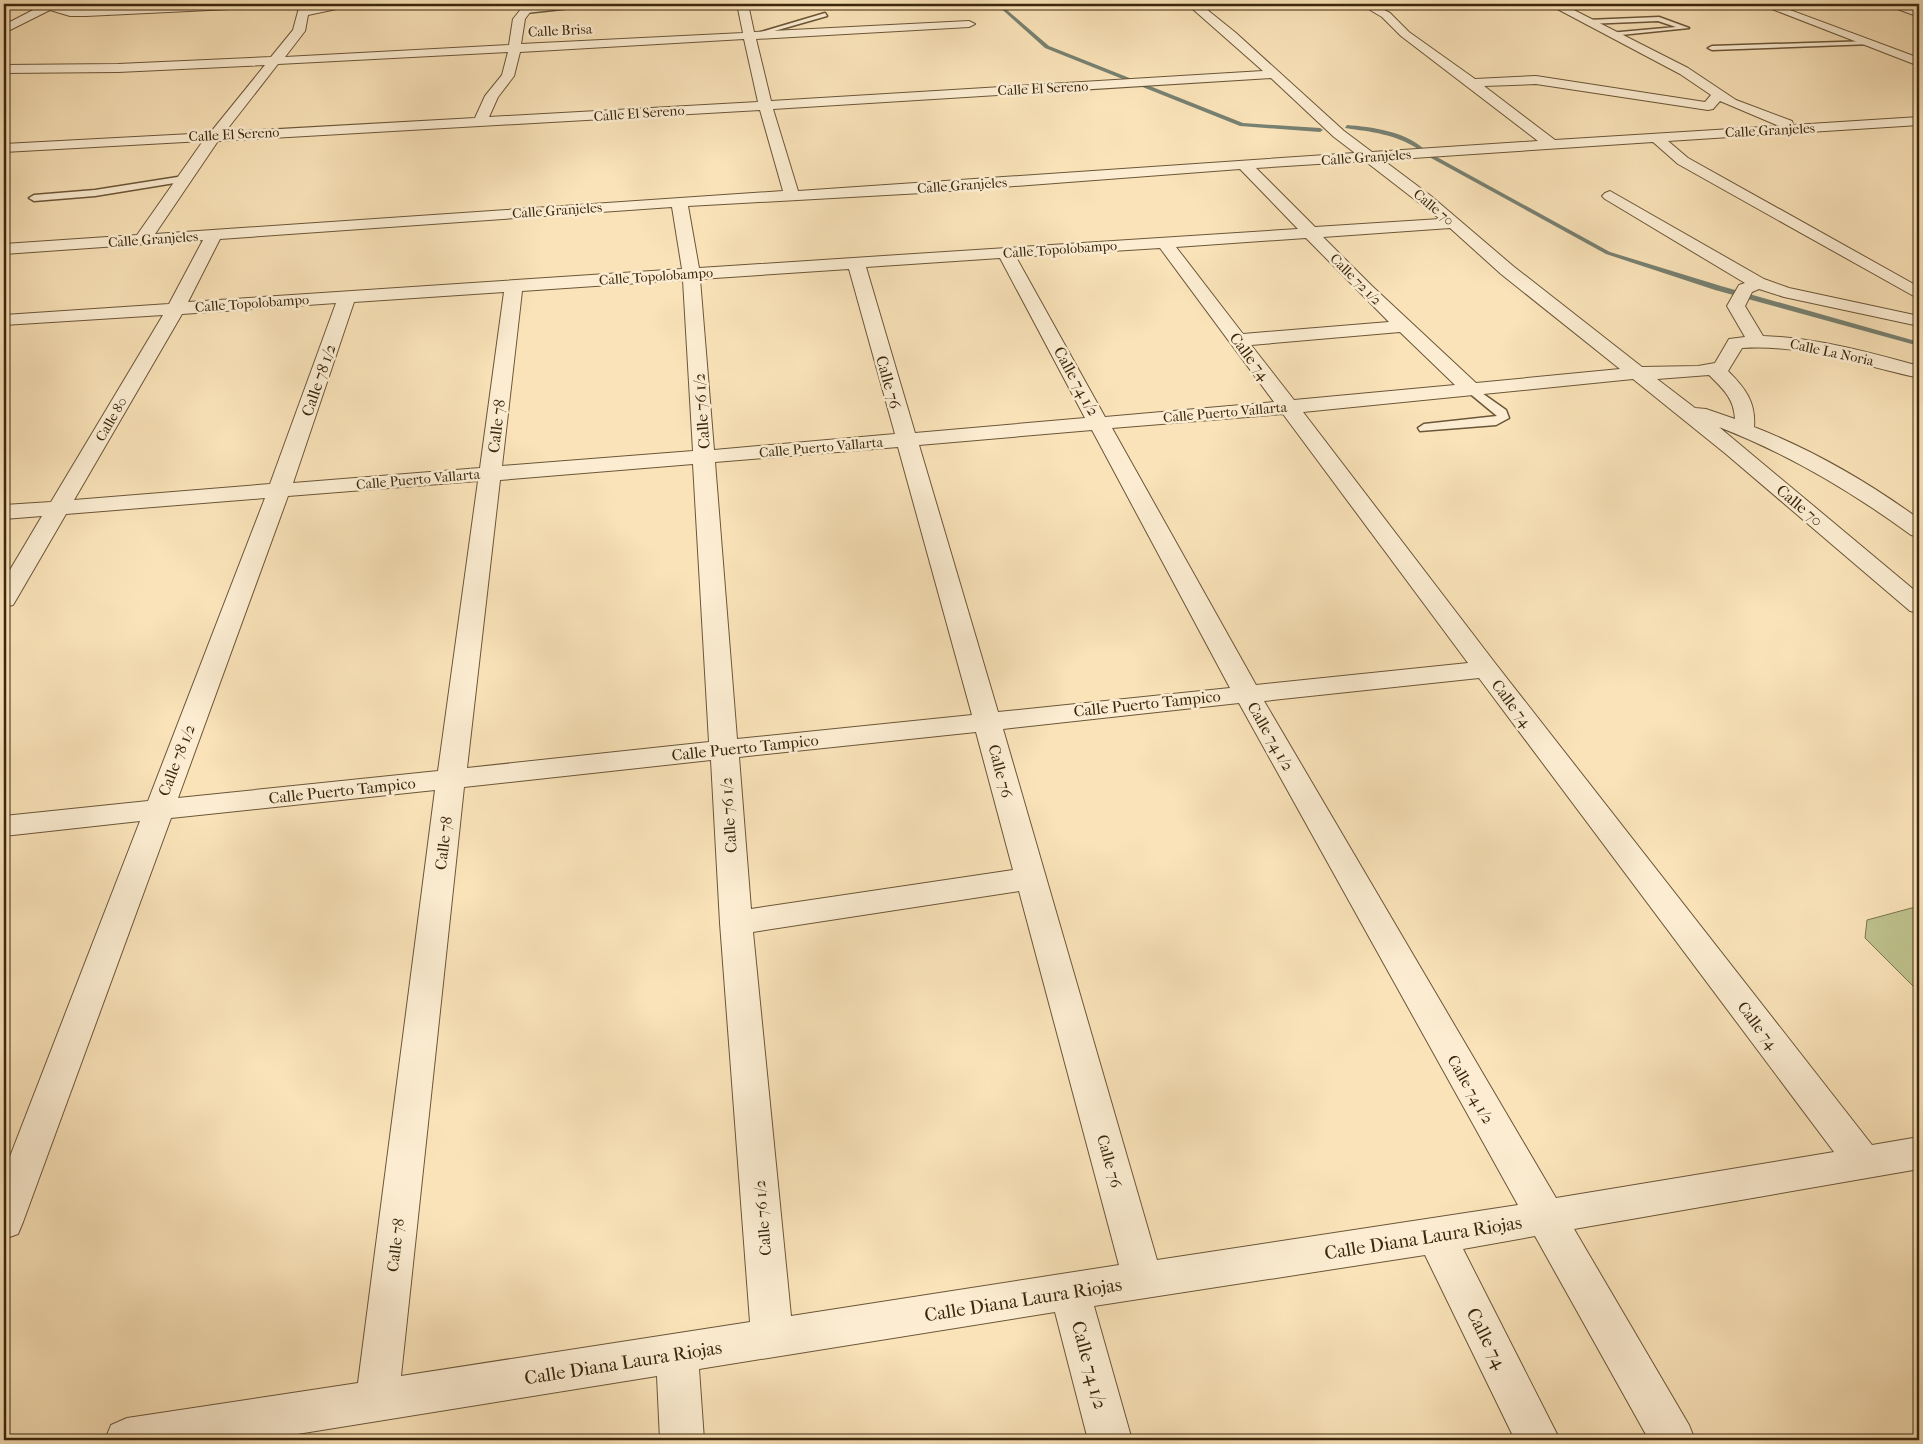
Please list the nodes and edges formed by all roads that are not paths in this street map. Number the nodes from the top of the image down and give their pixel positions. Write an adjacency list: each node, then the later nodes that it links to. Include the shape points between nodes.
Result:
1 (16, 4): 13 (street)
2 (50, 4): 3 (street, via 70,13 86,13); 20 (street)
3 (270, 4)
4 (346, 4): 15 (street)
5 (604, 4): 14 (lane)
6 (742, 4): 21 (street)
7 (1193, 4): 29 (street, Calle 70)
8 (1365, 4): 30 (street, via 1386,15 1405,34 1434,52)
9 (1554, 4): 18 (street)
10 (1766, 4): 11 (street); 23 (street)
11 (1782, 4)
12 (1890, 4): 16 (street)
13 (4, 5)
14 (528, 7): 24 (street, via 519,19)
15 (305, 8): 26 (street, via 299,31)
16 (1919, 14)
17 (824, 15): 21 (lane)
18 (1587, 22): 22 (street); 22 (lane, via 1659,19 1686,28)
19 (969, 24): 21 (street, Calle Brisa)
20 (4, 30)
21 (752, 34): 24 (street, Calle Brisa); 32 (street)
22 (1611, 34): 31 (street, via 1684,71)
23 (1870, 43): 25 (lane); 27 (street)
24 (515, 47): 26 (street, Calle Brisa); 34 (street, via 508,76 492,96)
25 (1712, 48)
26 (274, 61): 28 (street, Calle Brisa); 39 (street)
27 (1919, 62)
28 (4, 69)
29 (1273, 74): 32 (street, Calle El Sereno); 43 (street, Calle 70, via 1339,134)
30 (1470, 83): 33 (street, via 1536,80); 41 (street)
31 (1718, 95): 33 (street); 36 (street, via 1747,111)
32 (765, 105): 34 (street, Calle El Sereno); 46 (street)
33 (1708, 106): 37 (street, via 1710,124)
34 (480, 121): 39 (street, Calle El Sereno)
35 (1919, 121): 36 (street, Calle Granjeles)
36 (1804, 128): 37 (street, Calle Granjeles)
37 (1707, 134): 38 (street, via 1762,142); 40 (street, Calle Granjeles)
38 (1919, 134)
39 (215, 135): 42 (street, Calle El Sereno); 45 (street)
40 (1656, 138): 41 (street, Calle Granjeles); 61 (street, via 1683,161)
41 (1551, 144): 43 (street, Calle Granjeles)
42 (4, 148)
43 (1370, 157): 44 (street, Calle Granjeles); 50 (street, Calle 70)
44 (1244, 164): 46 (street, Calle Granjeles); 51 (street, Calle 72 1/2)
45 (184, 179): 48 (lane, via 102,192); 53 (street)
46 (792, 195): 49 (street, Calle Granjeles)
47 (1610, 196): 60 (street)
48 (34, 198)
49 (679, 202): 52 (street, Calle Granjeles); 58 (street, Calle 76 1/2)
50 (1454, 223): 51 (street, Calle Topolobampo); 71 (street, Calle 70, via 1507,270)
51 (1308, 231): 54 (street, Calle Topolobampo); 66 (street, Calle 72 1/2)
52 (214, 235): 53 (street, Calle Granjeles); 63 (street, Calle 80)
53 (142, 240): 55 (street, Calle Granjeles)
54 (1164, 242): 56 (street, Calle Topolobampo); 67 (street, Calle 74)
55 (4, 249)
56 (1005, 253): 57 (street, Calle Topolobampo); 75 (street, Calle 74 1/2)
57 (856, 263): 58 (street, Calle Topolobampo); 78 (street, Calle 76)
58 (691, 274): 59 (street, Calle Topolobampo); 79 (street, Calle 76 1/2)
59 (514, 285): 62 (street, Calle Topolobampo); 80 (street, Calle 78)
60 (1751, 286): 65 (street); 68 (street, via 1736,306)
61 (1919, 294)
62 (347, 297): 63 (street, Calle Topolobampo); 81 (street, Calle 78 1/2)
63 (176, 308): 64 (street, Calle Topolobampo); 82 (street, Calle 80)
64 (4, 320)
65 (1919, 321)
66 (1403, 326): 67 (street); 72 (street, Calle 72 1/2)
67 (1238, 340): 74 (street, Calle 74)
68 (1757, 341): 69 (street, Calle La Noria, via 1736,343 1722,367); 70 (street, Calle La Noria, via 1813,346)
69 (1714, 369): 71 (street); 77 (street, via 1744,404)
70 (1919, 372)
71 (1638, 373): 72 (street, Calle Puerto Vallarta); 73 (street, Calle 70)
72 (1472, 390): 74 (street, Calle Puerto Vallarta); 76 (lane, via 1502,413 1503,418 1496,422)
73 (1679, 406): 77 (street, Calle 70); 86 (street, Calle 70)
74 (1288, 407): 75 (street, Calle Puerto Vallarta); 87 (street, Calle 74)
75 (1100, 423): 78 (street, Calle Puerto Vallarta); 88 (street, Calle 74 1/2)
76 (1424, 428)
77 (1744, 428): 84 (street, Calle 70, via 1825,469)
78 (905, 440): 79 (street, Calle Puerto Vallarta); 89 (street, Calle 76)
79 (704, 457): 80 (street, Calle Puerto Vallarta); 90 (street, Calle 76 1/2)
80 (490, 473): 81 (street, Calle Puerto Vallarta); 91 (street, Calle 78)
81 (279, 490): 82 (street, Calle Puerto Vallarta); 92 (street, Calle 78 1/2)
82 (59, 508): 83 (street, Calle Puerto Vallarta); 85 (street, Calle 80)
83 (4, 512)
84 (1917, 526)
85 (4, 600)
86 (1919, 606)
87 (1486, 669): 88 (street, Calle Puerto Tampico); 97 (street, Calle 74)
88 (1246, 692): 89 (street, Calle Puerto Tampico); 98 (street, Calle 74 1/2)
89 (987, 721): 90 (street, Calle Puerto Tampico); 94 (street, Calle 76)
90 (724, 749): 91 (street, Calle Puerto Tampico); 95 (street, Calle 76 1/2)
91 (451, 778): 92 (street, Calle Puerto Tampico); 105 (street, Calle 78)
92 (158, 809): 93 (street, Calle Puerto Tampico); 99 (street, Calle 78 1/2)
93 (4, 826)
94 (1030, 878): 95 (street); 101 (street, Calle 76)
95 (736, 922): 103 (street, Calle 76 1/2)
96 (1919, 1153): 97 (street, Calle Diana Laura Riojas)
97 (1863, 1162): 98 (street, Calle Diana Laura Riojas)
98 (1543, 1217): 100 (street, Calle Diana Laura Riojas); 111 (street)
99 (4, 1222)
100 (1436, 1236): 101 (street, Calle Diana Laura Riojas); 110 (street, Calle 74)
101 (1143, 1280): 102 (street, Calle Diana Laura Riojas)
102 (1070, 1291): 103 (street, Calle Diana Laura Riojas); 109 (street, Calle 74 1/2)
103 (772, 1338): 104 (street, Calle Diana Laura Riojas)
104 (677, 1354): 105 (street, Calle Diana Laura Riojas); 108 (street)
105 (377, 1401): 106 (street, Calle Diana Laura Riojas)
106 (244, 1431): 107 (street, Calle Diana Laura Riojas)
107 (127, 1440)
108 (682, 1440)
109 (1110, 1440)
110 (1538, 1440)
111 (1672, 1440)

